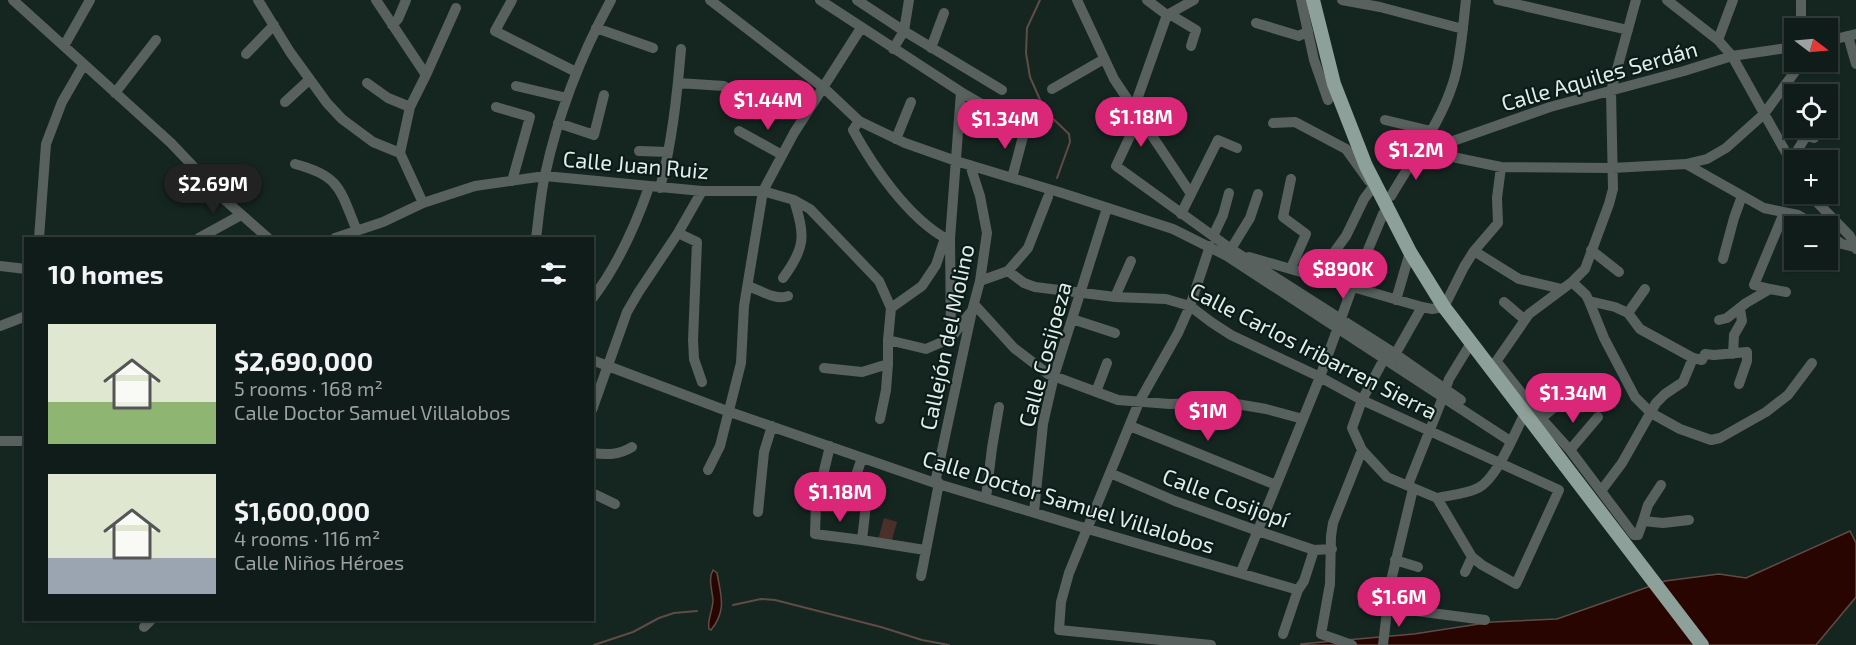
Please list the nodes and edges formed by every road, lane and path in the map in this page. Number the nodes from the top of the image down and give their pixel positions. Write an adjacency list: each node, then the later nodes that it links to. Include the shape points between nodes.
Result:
1 (13, 0): 40 (street)
2 (90, 0): 40 (street)
3 (258, 0): 29 (street)
4 (376, 0): 30 (street)
5 (406, 0): 30 (street)
6 (512, 0): 52 (street, via 495,31)
7 (611, 0): 31 (street)
8 (712, 0): 60 (street)
9 (820, 0): 32 (street)
10 (857, 0): 35 (street)
11 (909, 0): 35 (street)
12 (1077, 0): 49 (street)
13 (1147, 0): 26 (street)
14 (1194, 0): 26 (street)
15 (1301, 0): 36 (street)
16 (1313, 0): 99 (main road, via 1334,84)
17 (1342, 0): 33 (street)
18 (1466, 0): 33 (street)
19 (1498, 0): 34 (street)
20 (1636, 0): 34 (street)
21 (1666, 0): 39 (street)
22 (1733, 0): 39 (street)
23 (1801, 0): 27 (street)
24 (456, 8): 54 (street)
25 (944, 13): 43 (street)
26 (1167, 15): 41 (street, via 1196,30); 73 (street)
27 (1801, 18)
28 (1256, 23): 36 (street, via 1299,36)
29 (274, 25): 47 (street); 55 (street)
30 (392, 25): 54 (street)
31 (596, 28): 42 (street); 52 (street)
32 (861, 28): 46 (street); 60 (street)
33 (1463, 29): 80 (street, via 1454,81)
34 (1628, 30): 63 (street)
35 (904, 31): 43 (street); 46 (street)
36 (1308, 31): 68 (street)
37 (1852, 35): 51 (street)
38 (156, 40): 65 (street)
39 (1718, 40): 48 (street)
40 (64, 46): 50 (street)
41 (1191, 46)
42 (653, 48)
43 (931, 48): 62 (street)
44 (1784, 48): 48 (street, Calle Aquiles Serdán)
45 (681, 49): 57 (street)
46 (893, 49): 64 (street)
47 (246, 54)
48 (1732, 56): 63 (street, Calle Aquiles Serdán); 74 (street)
49 (1104, 59): 61 (street); 73 (street)
50 (84, 64): 65 (street); 120 (street, via 62,102 46,144)
51 (1856, 64)
52 (576, 72): 67 (street)
53 (1795, 72): 74 (street)
54 (426, 75): 71 (street)
55 (309, 80): 69 (street); 87 (street, via 342,119 373,142)
56 (367, 83): 71 (street)
57 (678, 83): 59 (street); 85 (street)
58 (516, 86): 67 (street)
59 (724, 86)
60 (824, 88): 76 (street); 88 (street)
61 (1053, 89)
62 (1002, 90)
63 (1611, 91): 86 (street, Calle Aquiles Serdán, via 1550,106); 94 (street)
64 (961, 92): 89 (street); 96 (street, via 1025,129)
65 (116, 93): 116 (street)
66 (604, 95): 77 (street, via 594,135)
67 (567, 98): 77 (street)
68 (1328, 100)
69 (285, 102)
70 (911, 102): 81 (street)
71 (410, 107): 87 (street)
72 (496, 107): 98 (street, via 530,117)
73 (1137, 112): 104 (street); 114 (street, via 1116,166)
74 (1764, 114): 83 (street); 91 (street, via 1716,155)
75 (1385, 120): 80 (street)
76 (859, 121): 81 (street); 125 (street, via 853,130 898,197 930,228)
77 (558, 123): 95 (street)
78 (1273, 123): 99 (street, via 1295,122 1346,149)
79 (739, 131): 88 (street)
80 (1431, 131): 86 (street)
81 (896, 139): 89 (street)
82 (1238, 148): 104 (street, via 1218,140)
83 (1784, 150)
84 (639, 151): 85 (street)
85 (668, 152): 100 (street)
86 (1424, 152): 93 (street); 107 (street)
87 (400, 153): 110 (street)
88 (782, 156): 101 (street)
89 (956, 161): 92 (street); 125 (street)
90 (295, 164): 118 (street, via 329,177 339,189)
91 (1686, 164): 94 (street); 106 (street)
92 (970, 165): 96 (street); 143 (street, Callejón del Molino, via 987,233)
93 (1501, 167): 94 (street); 131 (street, via 1498,223)
94 (1611, 168): 130 (street, via 1609,204)
95 (544, 176): 98 (street, Calle Juan Ruiz); 100 (street, Calle Juan Ruiz); 124 (street)
96 (1012, 178): 112 (street)
97 (1291, 179): 137 (street, via 1283,217 1306,234)
98 (512, 181): 110 (street, Calle Juan Ruiz, via 475,186)
99 (1374, 185): 132 (main road); 141 (street, via 1346,236)
100 (655, 188): 102 (street, Calle Juan Ruiz); 152 (street, via 614,267)
101 (763, 191): 102 (street, Calle Juan Ruiz); 109 (street, Calle Juan Ruiz); 145 (street)
102 (702, 192): 119 (street)
103 (1230, 193): 126 (street)
104 (1191, 194): 114 (street)
105 (1258, 194): 129 (street, via 1250,218)
106 (1742, 195): 113 (street, via 1764,208); 134 (street)
107 (1391, 196)
108 (1048, 197): 139 (street, via 1028,248)
109 (794, 200): 142 (street, via 803,242); 161 (street, Calle Juan Ruiz, via 810,209 879,281)
110 (423, 203): 118 (street, Calle Juan Ruiz)
111 (1819, 204): 128 (street, via 1850,236)
112 (1107, 208): 126 (street); 150 (street, Calle Cosijoeza)
113 (1784, 213): 117 (street); 149 (street, via 1754,285)
114 (1181, 214): 126 (street)
115 (1383, 214): 146 (street)
116 (241, 215): 121 (street); 122 (street)
117 (1800, 216)
118 (357, 231): 123 (street, Calle Juan Ruiz)
119 (678, 233): 182 (street, via 627,312); 187 (street, via 697,242 693,340 694,359)
120 (39, 237)
121 (201, 237)
122 (267, 237)
123 (338, 237)
124 (536, 237)
125 (948, 239): 161 (street, via 922,286); 172 (street)
126 (1211, 241): 129 (street); 158 (street); 169 (street)
127 (1838, 241): 128 (street)
128 (1855, 248)
129 (1231, 249): 133 (street)
130 (1591, 250): 140 (street); 144 (street, via 1584,269)
131 (1474, 251): 147 (street, via 1519,279); 160 (street)
132 (1410, 252): 155 (street); 160 (main road)
133 (1243, 256): 137 (street); 169 (street)
134 (1723, 259)
135 (1131, 261): 154 (street)
136 (0, 266): 138 (street)
137 (1291, 268): 141 (street)
138 (24, 269)
139 (1008, 272): 143 (street); 150 (street, Calle Carlos Iribarren Sierra, via 1035,287)
140 (1619, 272)
141 (1316, 277): 146 (street)
142 (783, 278)
143 (980, 281): 162 (street, Callejón del Molino)
144 (1572, 282): 147 (street); 156 (street)
145 (748, 286): 153 (street, via 776,297); 195 (street, via 741,363)
146 (1352, 288): 155 (street); 169 (street)
147 (1562, 289): 167 (street)
148 (1645, 289): 164 (street)
149 (1770, 289): 151 (street); 163 (street)
150 (1080, 292): 154 (street, Calle Carlos Iribarren Sierra); 166 (street, Calle Cosijoeza)
151 (1786, 292)
152 (594, 296)
153 (788, 296)
154 (1115, 297): 158 (street, Calle Carlos Iribarren Sierra, via 1166,299)
155 (1396, 300): 159 (street)
156 (1589, 301): 164 (street); 198 (street, via 1635,397)
157 (1504, 302): 167 (street)
158 (1190, 306): 186 (street, Calle Carlos Iribarren Sierra, via 1231,334); 193 (street)
159 (1422, 307): 160 (street); 176 (street, via 1397,351)
160 (1444, 307): 174 (main road)
161 (891, 308): 173 (street)
162 (973, 308): 172 (street); 185 (street, via 1014,348); 218 (street, Callejón del Molino)
163 (1740, 309): 168 (street); 175 (street, via 1742,321 1734,335)
164 (1628, 313): 177 (street, via 1640,329)
165 (24, 317): 170 (street)
166 (1072, 319): 171 (street); 185 (street, Calle Cosijoeza)
167 (1525, 320): 183 (street)
168 (1719, 320)
169 (1339, 324): 176 (street); 186 (street)
170 (0, 326)
171 (1115, 333)
172 (951, 338): 173 (street, via 926,349)
173 (888, 340): 181 (street)
174 (1471, 343): 183 (main road); 191 (street)
175 (1733, 354): 177 (street); 188 (street, via 1747,352)
176 (1390, 356): 191 (street); 192 (street)
177 (1692, 358): 198 (street, via 1683,382 1665,394)
178 (594, 361): 182 (street, Calle Doctor Samuel Villalobos)
179 (1107, 363): 190 (street)
180 (1812, 363): 198 (street, via 1788,395 1720,438 1711,440 1680,429)
181 (888, 364): 184 (street, via 862,372); 200 (street)
182 (608, 366): 194 (street); 195 (street, Calle Doctor Samuel Villalobos, via 716,407)
183 (1494, 366): 197 (main road); 202 (street)
184 (824, 368)
185 (1054, 376): 190 (street); 228 (street, Calle Cosijoeza, via 1043,424)
186 (1320, 377): 192 (street, Calle Carlos Iribarren Sierra); 201 (street)
187 (702, 382)
188 (1739, 384)
189 (1579, 387): 202 (street)
190 (1096, 392): 193 (street)
191 (1445, 393): 205 (street); 206 (street)
192 (1362, 400): 205 (street, Calle Carlos Iribarren Sierra); 211 (street, via 1352,428)
193 (1139, 402): 201 (street, via 1225,402); 204 (street)
194 (594, 404)
195 (730, 406): 203 (street, Calle Doctor Samuel Villalobos); 216 (street, via 720,446)
196 (999, 407): 224 (street)
197 (1525, 413): 202 (main road); 206 (street)
198 (1651, 413): 222 (street)
199 (1598, 417): 212 (street)
200 (880, 419)
201 (1303, 419): 219 (street)
202 (1537, 421): 212 (street); 251 (main road)
203 (772, 426): 210 (street, Calle Doctor Samuel Villalobos); 227 (street, via 764,452)
204 (1130, 426): 217 (street); 219 (street)
205 (1430, 430): 215 (street, Calle Carlos Iribarren Sierra); 221 (street)
206 (1511, 439): 215 (street)
207 (0, 441): 208 (street)
208 (24, 441)
209 (632, 447): 213 (street, via 622,453)
210 (830, 447): 214 (street, Calle Doctor Samuel Villalobos); 233 (street, via 816,504 815,534)
211 (1362, 450): 221 (street, via 1387,477); 235 (street, via 1333,523)
212 (1570, 450): 222 (street)
213 (594, 453)
214 (862, 458): 218 (street, Calle Doctor Samuel Villalobos); 233 (street, via 851,490 867,496)
215 (1500, 462): 225 (street, via 1478,488); 237 (street, Calle Carlos Iribarren Sierra, via 1559,490 1516,584)
216 (708, 470)
217 (1110, 473): 231 (street); 232 (street, Calle Cosijopí)
218 (937, 483): 224 (street, Calle Doctor Samuel Villalobos); 236 (street, Callejón del Molino)
219 (1276, 485): 232 (street)
220 (1661, 485): 230 (street)
221 (1411, 487): 225 (street); 238 (street)
222 (1601, 491): 230 (street, via 1634,536 1638,535)
223 (594, 494): 226 (street)
224 (986, 498): 228 (street, Calle Doctor Samuel Villalobos)
225 (1437, 498): 237 (street)
226 (615, 504)
227 (758, 512)
228 (1034, 512): 231 (street, Calle Doctor Samuel Villalobos)
229 (1689, 520): 230 (street)
230 (1642, 521)
231 (1088, 530): 240 (street, Calle Doctor Samuel Villalobos); 248 (street, via 1069,573 1059,630)
232 (1258, 531): 234 (street, Calle Cosijopí); 240 (street)
233 (862, 540): 236 (street)
234 (1314, 549): 235 (street, Calle Cosijopí); 243 (street)
235 (1332, 549): 249 (street, via 1321,634)
236 (926, 550): 242 (street, Callejón del Molino)
237 (1472, 557): 241 (street)
238 (1395, 560): 239 (street); 245 (street)
239 (1418, 567)
240 (1241, 572): 243 (street, Calle Doctor Samuel Villalobos)
241 (1465, 572)
242 (921, 576)
243 (1298, 590): 247 (street)
244 (1363, 604): 245 (street)
245 (1387, 607): 246 (street); 250 (street)
246 (1485, 620)
247 (1283, 634)
248 (1211, 645)
249 (1352, 645)
250 (1383, 645)
251 (1702, 645)

